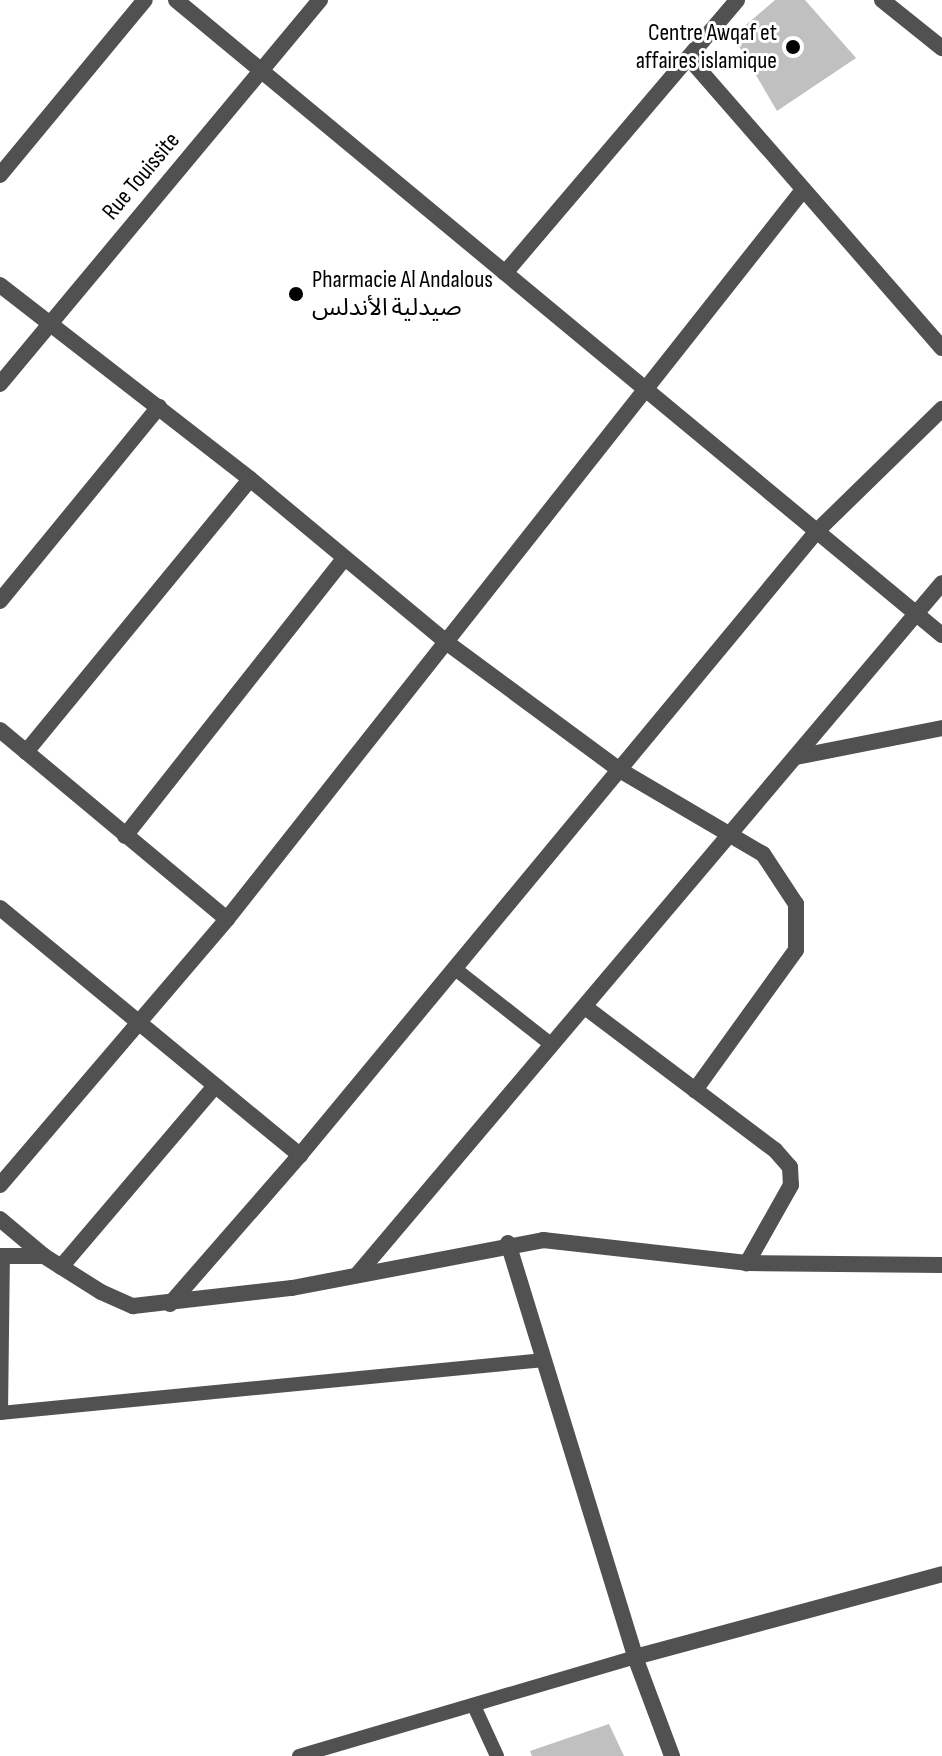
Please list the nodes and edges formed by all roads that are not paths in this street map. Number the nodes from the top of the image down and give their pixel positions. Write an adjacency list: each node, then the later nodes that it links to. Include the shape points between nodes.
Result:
1 (145, 0): 9 (street)
2 (176, 0): 8 (street)
3 (320, 0): 8 (street, Rue Touissite)
4 (737, 0): 7 (street)
5 (882, 0): 6 (street)
6 (942, 48)
7 (689, 58): 10 (street); 11 (street)
8 (261, 70): 11 (street); 13 (street, Rue Touissite)
9 (0, 175)
10 (803, 190): 14 (street); 16 (street)
11 (505, 273): 16 (street)
12 (0, 285): 13 (street)
13 (49, 325): 15 (street, Rue Touissite); 17 (street)
14 (942, 348)
15 (0, 384)
16 (644, 390): 20 (street); 26 (street)
17 (159, 407): 19 (street); 23 (street)
18 (942, 409): 20 (street)
19 (250, 479): 21 (street); 29 (street)
20 (817, 531): 24 (street); 31 (street)
21 (344, 559): 26 (street); 33 (street)
22 (942, 583): 24 (street)
23 (0, 601)
24 (917, 612): 25 (street); 30 (street)
25 (942, 635)
26 (446, 642): 31 (street); 35 (street)
27 (942, 728): 30 (street)
28 (0, 730): 29 (street)
29 (26, 752): 33 (street)
30 (796, 757): 32 (street)
31 (618, 769): 32 (street); 36 (street)
32 (733, 832): 37 (street); 41 (street, via 763,854 796,904 796,950)
33 (125, 836): 35 (street)
34 (0, 908): 38 (street)
35 (227, 919): 38 (street)
36 (454, 968): 39 (lane); 42 (street)
37 (585, 1007): 39 (street); 41 (street)
38 (139, 1024): 40 (street); 43 (street)
39 (552, 1045): 51 (street)
40 (215, 1086): 42 (street); 50 (street)
41 (695, 1090): 48 (street, via 790,1167 791,1185)
42 (300, 1155): 52 (street)
43 (0, 1185)
44 (0, 1219): 47 (street)
45 (508, 1243): 48 (street, via 543,1240); 51 (street); 53 (street)
46 (1, 1256): 47 (street); 54 (lane)
47 (44, 1256): 50 (street)
48 (747, 1263): 49 (street)
49 (942, 1265)
50 (61, 1267): 52 (street, via 133,1306)
51 (357, 1275): 52 (street)
52 (170, 1304)
53 (544, 1360): 54 (lane); 56 (street)
54 (0, 1413)
55 (942, 1574): 56 (street)
56 (635, 1657): 57 (lane); 60 (street)
57 (474, 1706): 58 (lane); 59 (lane)
58 (299, 1756)
59 (497, 1756)
60 (672, 1756)

